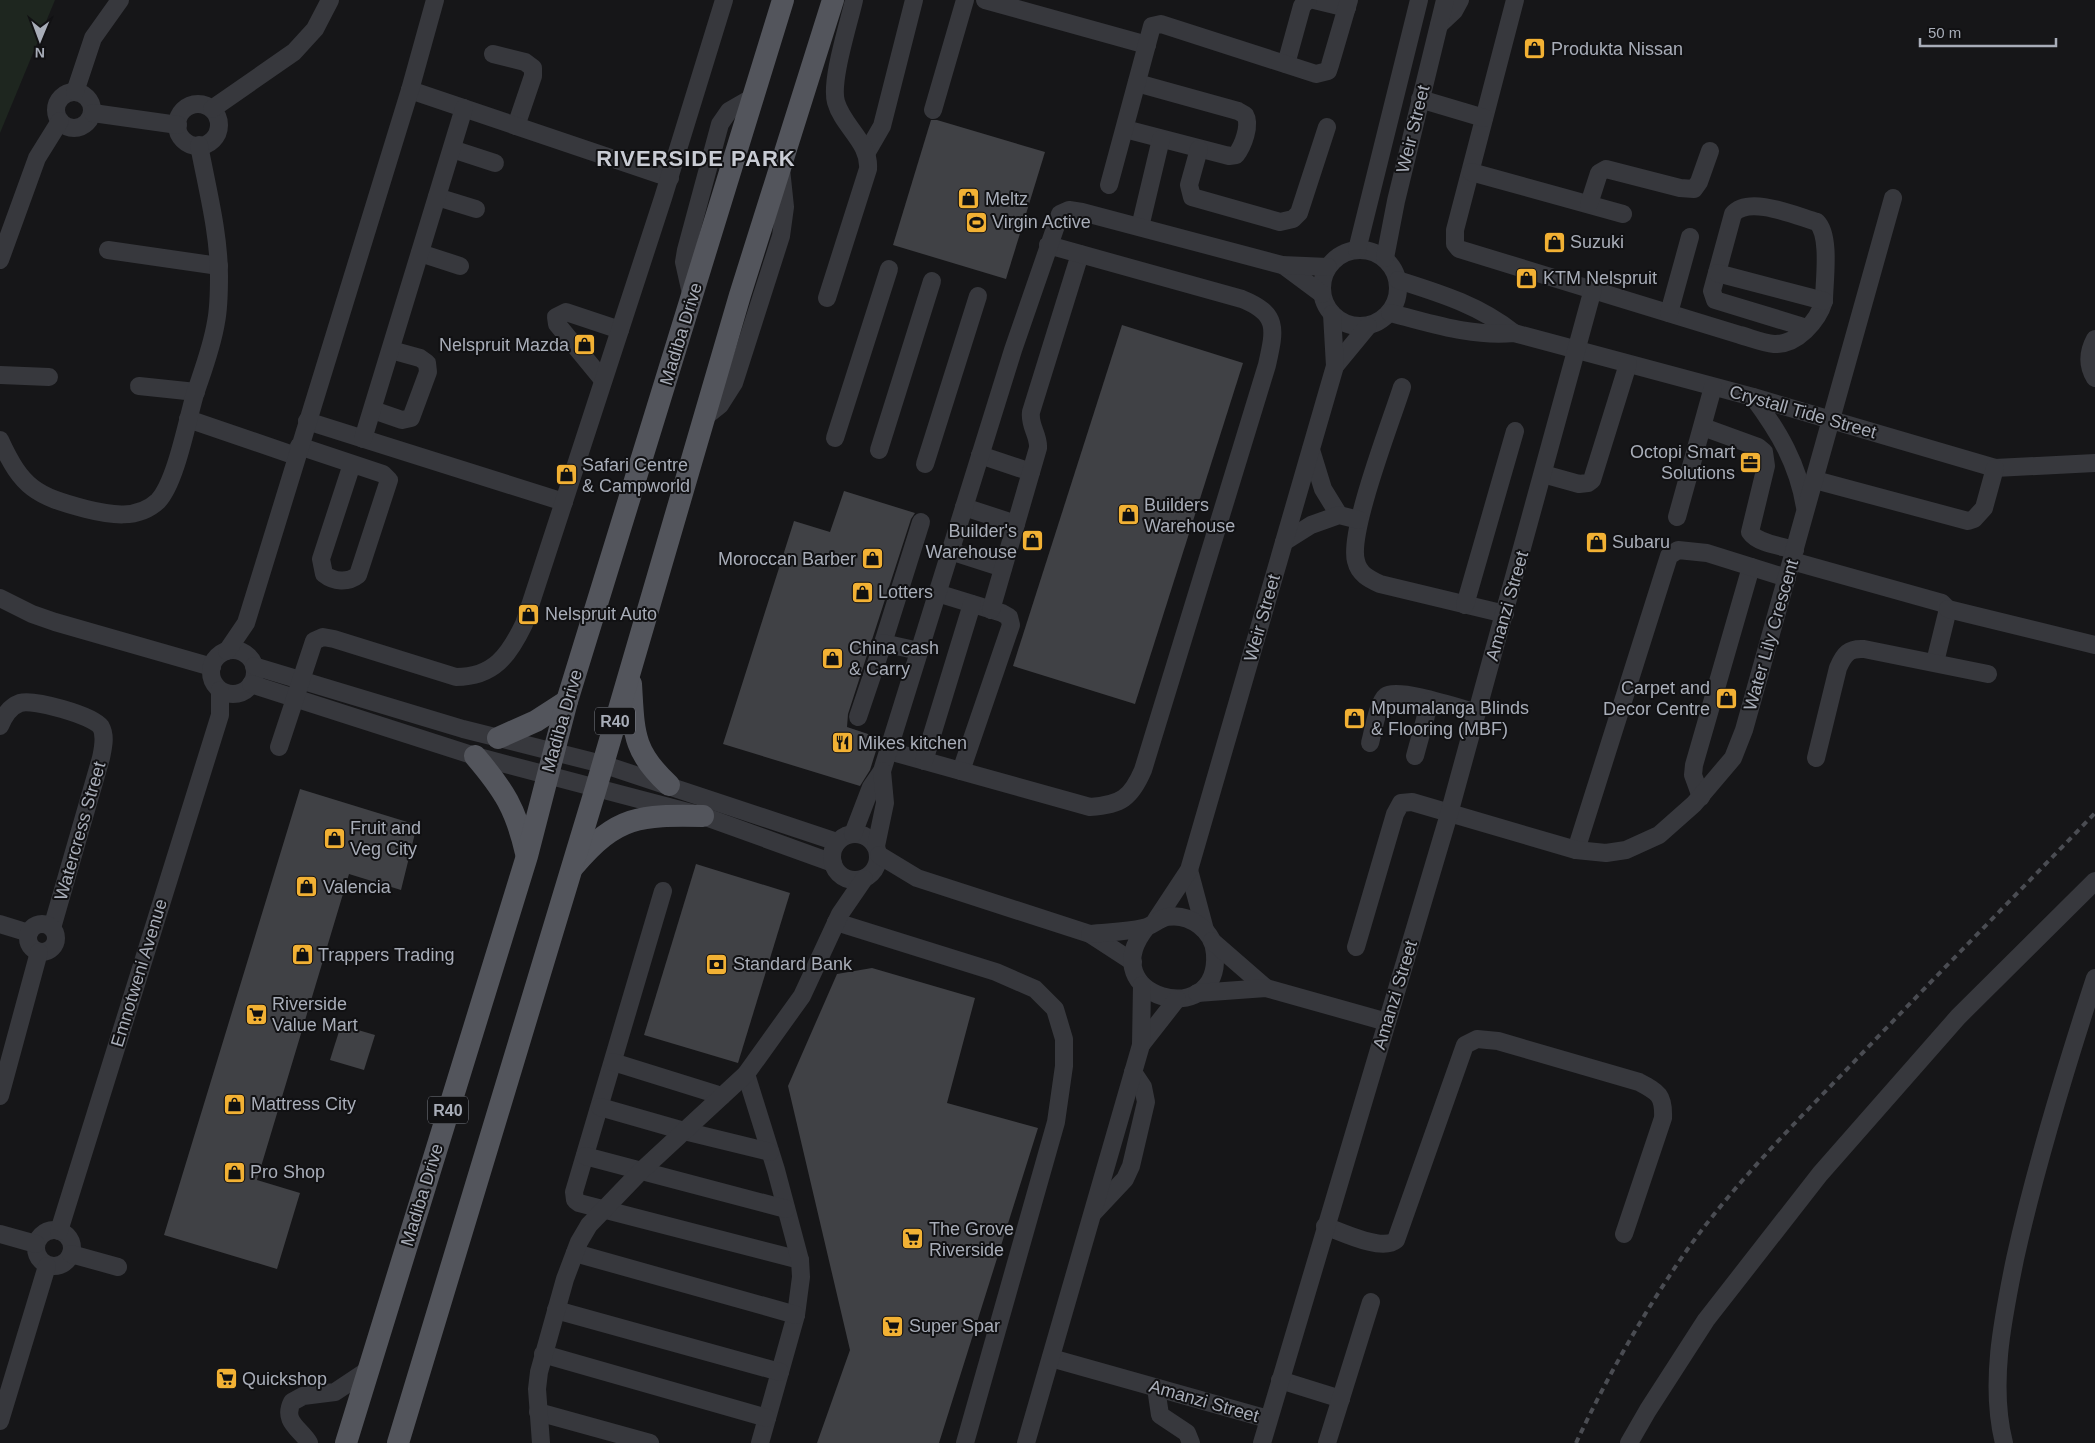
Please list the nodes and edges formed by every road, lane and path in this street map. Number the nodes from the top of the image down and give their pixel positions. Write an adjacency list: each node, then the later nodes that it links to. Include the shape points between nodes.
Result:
1 (120, 0): 25 (street, via 94,38)
2 (330, 0): 28 (street, via 315,29 294,52)
3 (435, 0): 24 (street)
4 (724, 0): 45 (street)
5 (783, 0): 151 (main road, Madiba Drive / R40)
6 (833, 0): 145 (main road, R40)
7 (854, 0): 42 (street, via 834,93 841,117)
8 (914, 0): 42 (street, via 882,126)
9 (965, 0): 29 (street)
10 (985, 0): 17 (street)
11 (1308, 0): 22 (street, via 1302,6)
12 (1314, 0): 18 (street)
13 (1419, 0): 56 (street, Weir Street)
14 (1445, 0): 19 (street, Weir Street)
15 (1460, 0): 19 (street)
16 (1514, 0): 31 (street)
17 (1014, 4): 20 (street)
18 (1348, 4): 22 (street, via 1328,71 1316,74)
19 (1439, 25): 26 (street, Weir Street)
20 (1147, 45): 22 (street, via 1152,26 1161,24); 23 (street)
21 (493, 54): 34 (street, via 525,62 533,68)
22 (1286, 64)
23 (1138, 83): 36 (street); 40 (street, via 1238,110 1247,116 1241,148 1236,155)
24 (410, 90): 27 (street); 99 (street)
25 (75, 92): 30 (street, via 86,96); 32 (street, via 64,96 57,105)
26 (1420, 99): 31 (street); 59 (street, Weir Street)
27 (464, 108): 34 (street); 39 (street)
28 (212, 109): 33 (street, via 206,105 192,105 182,112); 38 (street, via 219,121 217,134 212,140)
29 (933, 110)
30 (93, 113): 32 (street, via 82,127 69,128); 33 (street)
31 (1484, 118): 44 (street)
32 (60, 121): 60 (street, via 37,158)
33 (178, 125): 38 (street, via 178,131 186,142)
34 (516, 126): 45 (street)
35 (1327, 127): 40 (street, via 1299,212 1288,221 1280,222 1192,197 1190,185)
36 (1126, 128): 37 (street); 46 (street)
37 (1162, 138): 40 (street); 52 (street)
38 (199, 145): 62 (street)
39 (452, 149): 43 (street); 47 (street)
40 (1199, 149)
41 (1710, 151): 49 (street, via 1700,182 1694,189 1606,169 1599,173)
42 (868, 152): 72 (street, via 868,169)
43 (495, 163)
44 (1471, 172): 49 (street); 69 (street, via 1455,230 1458,249)
45 (670, 178): 80 (street)
46 (1109, 185)
47 (437, 197): 50 (street); 57 (street)
48 (1893, 198): 100 (street, Water Lily Crescent)
49 (1589, 204): 51 (street)
50 (476, 209)
51 (1623, 214)
52 (1140, 227): 54 (street, via 1070,210 1060,214); 61 (street)
53 (1690, 237): 76 (street)
54 (1048, 245): 58 (street); 109 (street)
55 (108, 250): 62 (street)
56 (1357, 250): 59 (street); 64 (street, via 1343,254)
57 (420, 253): 63 (street); 84 (street)
58 (1080, 254): 114 (street, via 1031,412 1031,425 1038,442); 167 (street, via 1256,304 1270,319 1267,365 1134,789 1121,801 1090,807)
59 (1385, 258): 67 (street)
60 (0, 260)
61 (1282, 265): 64 (street); 70 (street)
62 (219, 266): 95 (street, via 216,322)
63 (460, 266)
64 (1328, 267): 70 (street)
65 (889, 269): 103 (street)
66 (1717, 273): 73 (street); 73 (street, via 1734,214 1741,207 1758,206 1817,222 1821,227 1825,250); 74 (street, via 1712,291 1715,300)
67 (1398, 280): 75 (street, via 1398,297); 81 (street, Crystall Tide Street, via 1474,306)
68 (932, 281): 107 (street)
69 (1593, 289): 76 (street); 85 (street, Amanzi Street)
70 (1322, 294): 77 (street)
71 (978, 296): 112 (street)
72 (827, 298)
73 (1824, 301): 79 (street)
74 (1748, 310): 79 (street); 82 (street)
75 (1390, 313): 78 (street); 81 (street, Crystall Tide Street, via 1464,332)
76 (1669, 313): 82 (street)
77 (1332, 314): 78 (street, via 1344,323); 87 (street)
78 (1368, 326): 87 (street)
79 (1807, 328): 82 (street, via 1779,344)
80 (620, 330): 91 (street); 91 (street, via 566,312 556,317 557,324)
81 (1514, 333): 85 (street, Crystall Tide Street)
82 (1740, 335)
83 (2095, 339): 90 (street, via 2089,355)
84 (391, 350): 97 (street); 97 (street, via 427,362 428,372 411,418 402,420)
85 (1577, 351): 86 (street, Crystall Tide Street); 115 (street, Amanzi Street)
86 (1628, 364): 93 (street, Crystall Tide Street); 115 (street, via 1592,480 1579,484)
87 (1335, 366): 106 (street, Weir Street)
88 (0, 375): 89 (street)
89 (49, 377)
90 (2095, 378)
91 (604, 380): 117 (street)
92 (139, 386): 95 (street)
93 (1713, 386): 96 (street, Crystall Tide Street); 101 (street)
94 (1402, 387): 122 (street)
95 (196, 392): 98 (street)
96 (1753, 397): 100 (street, Crystall Tide Street); 119 (street, via 1787,447 1801,484)
97 (372, 410): 104 (street)
98 (188, 419): 105 (street, via 166,491 150,507 130,514 99,512 54,501 40,494 11,464); 108 (street)
99 (307, 421): 104 (street); 108 (street)
100 (1832, 421): 113 (street, Crystall Tide Street); 116 (street, Water Lily Crescent)
101 (1703, 427): 121 (street); 127 (street, via 1758,446 1764,452 1766,461 1750,532)
102 (1515, 431): 133 (street)
103 (835, 438)
104 (363, 439): 117 (street)
105 (0, 440)
106 (1311, 449): 120 (street, via 1320,481); 125 (street, Weir Street)
107 (879, 450)
108 (298, 451): 111 (street); 137 (street)
109 (980, 455): 114 (street); 118 (street)
110 (2095, 463): 113 (street, Crystall Tide Street)
111 (352, 464): 111 (street, via 321,560 324,574 338,580 358,575 388,483 383,474)
112 (925, 464)
113 (1994, 468): 116 (street, via 1984,508 1974,520)
114 (1031, 472): 124 (street)
115 (1543, 474): 136 (street, Amanzi Street)
116 (1815, 480): 119 (street, Water Lily Crescent)
117 (564, 502): 147 (street, via 524,624 506,657 468,677 456,677 323,637 314,641)
118 (964, 507): 124 (street); 126 (street)
119 (1806, 513): 127 (street, Water Lily Crescent)
120 (1339, 515): 122 (street); 125 (street, via 1311,525)
121 (1677, 517)
122 (1360, 520): 133 (street, via 1354,547 1356,563 1363,574 1380,584)
123 (920, 522): 138 (street)
124 (1016, 524): 129 (street)
125 (1284, 542): 181 (street, Weir Street)
126 (950, 550): 129 (street); 130 (street)
127 (1791, 563): 128 (street); 134 (street, via 1938,601); 171 (street, Water Lily Crescent, via 1739,747)
128 (1751, 567): 171 (street, via 1694,765); 177 (street, via 1685,549 1669,556)
129 (1003, 568): 135 (street)
130 (937, 594): 132 (street); 141 (street)
131 (0, 598): 144 (street, via 55,622)
132 (972, 604): 135 (street); 164 (street)
133 (1465, 605): 136 (street)
134 (1948, 609): 139 (street); 143 (street)
135 (991, 610): 167 (street, via 1007,616 1011,629)
136 (1505, 614): 153 (street, Amanzi Street)
137 (246, 623): 140 (street); 142 (street)
138 (883, 643): 141 (street); 154 (street)
139 (2095, 645)
140 (227, 651): 142 (street, via 239,651); 144 (street, via 217,657)
141 (919, 651): 160 (street)
142 (251, 662): 147 (street); 148 (street, via 254,677)
143 (1935, 662): 146 (street); 163 (street, via 1864,649 1848,651 1838,668)
144 (212, 667): 149 (street, via 212,680)
145 (630, 671): 165 (main road, R40); 169 (main road, via 640,748 651,768)
146 (1988, 674)
147 (301, 680): 150 (street); 156 (street)
148 (251, 684): 149 (street); 150 (street)
149 (228, 692): 217 (street, Emnotweni Avenue)
150 (295, 698): 158 (street); 161 (street)
151 (567, 701): 156 (main road, via 536,721); 159 (main road, Madiba Drive / R40)
152 (1430, 701): 153 (street); 157 (street, via 1407,694 1387,695 1381,703); 162 (street)
153 (1477, 713): 172 (street, Amanzi Street)
154 (858, 717)
155 (0, 726): 189 (street, Watercress Street, via 13,706 25,702 85,716 95,721 103,732 101,758)
156 (498, 738): 159 (street)
157 (1370, 743)
158 (279, 747)
159 (553, 751): 165 (street); 168 (main road, Madiba Drive / R40)
160 (889, 751): 164 (street); 166 (street)
161 (475, 756): 168 (street); 178 (main road, via 507,796 520,827)
162 (1415, 756)
163 (1816, 758)
164 (924, 761): 167 (street)
165 (602, 764): 169 (street); 170 (main road, R40)
166 (882, 771): 174 (street, via 867,796); 176 (street, via 885,803)
167 (962, 771)
168 (546, 776): 170 (street); 178 (main road, Madiba Drive / R40)
169 (668, 786): 175 (street)
170 (596, 788): 173 (street); 180 (main road, R40)
171 (1701, 797): 177 (street, Water Lily Crescent, via 1659,835 1642,844 1606,853)
172 (1449, 814): 177 (street, Water Lily Crescent); 193 (street, Water Lily Crescent, via 1406,801 1398,807); 201 (street, Amanzi Street)
173 (703, 816): 179 (street); 180 (main road, via 660,815 631,820 588,850)
174 (853, 834): 175 (street); 176 (street, via 866,837)
175 (837, 842): 179 (street, via 832,852)
176 (877, 850): 182 (street, via 877,866); 183 (street)
177 (1576, 850)
178 (527, 856): 231 (main road, Madiba Drive / R40)
179 (836, 869): 182 (street, via 852,880); 186 (street)
180 (571, 870): 242 (main road, R40)
181 (1189, 870): 188 (street); 192 (street)
182 (867, 877): 183 (street); 186 (street)
183 (916, 878): 191 (street)
184 (2095, 881): 251 (street, via 1958,1017 1820,1174 1706,1320)
185 (663, 890): 203 (street)
186 (838, 918): 205 (street, via 802,996); 246 (street, via 996,972 1035,989 1055,1008 1064,1039 1064,1066 1056,1122)
187 (0, 924): 190 (street)
188 (1151, 924): 191 (street); 192 (street, via 1169,917 1182,917 1194,922); 195 (street, via 1138,938)
189 (52, 928): 190 (street, via 39,925); 194 (street, via 54,944)
190 (29, 933): 194 (street, via 31,947)
191 (1090, 934): 195 (street)
192 (1208, 935): 198 (street); 199 (street, via 1215,964 1212,975)
193 (1356, 947)
194 (39, 952): 206 (street)
195 (1133, 962): 197 (street)
196 (2095, 978): 252 (street, via 2028,1197 2010,1281 1998,1380 1997,1407)
197 (1142, 985): 200 (street, via 1152,993); 202 (street)
198 (1266, 988): 199 (street); 201 (street)
199 (1197, 993): 200 (street)
200 (1177, 1000): 202 (street)
201 (1387, 1022): 216 (street, Amanzi Street)
202 (1141, 1045): 204 (street)
203 (613, 1062): 207 (street); 208 (street)
204 (1133, 1072): 215 (street); 215 (street, via 1143,1087 1146,1102 1131,1166 1125,1179)
205 (746, 1074): 207 (street); 210 (street)
206 (0, 1096)
207 (722, 1096): 209 (street)
208 (600, 1107): 209 (street); 211 (street)
209 (684, 1131): 210 (street); 212 (street)
210 (770, 1152): 214 (street)
211 (585, 1156): 212 (street); 213 (street, via 574,1192 575,1200)
212 (640, 1172): 213 (street); 214 (street)
213 (603, 1209): 221 (street, via 589,1226); 223 (street)
214 (786, 1209): 223 (street)
215 (1092, 1214): 230 (street)
216 (1326, 1226): 219 (street, via 1375,1243 1389,1244 1396,1240 1465,1045 1477,1040 1498,1041 1639,1082 1660,1096 1664,1104 1663,1118); 233 (street, Amanzi Street)
217 (59, 1231): 220 (street, via 45,1232); 222 (street, via 68,1238)
218 (0, 1234): 220 (street)
219 (1624, 1234)
220 (36, 1244): 224 (street, via 36,1254)
221 (575, 1253): 227 (street); 228 (street)
222 (71, 1254): 224 (street, via 64,1264); 225 (street)
223 (800, 1260): 228 (street)
224 (47, 1266): 239 (street)
225 (118, 1267)
226 (1371, 1302): 235 (street)
227 (556, 1310): 229 (street); 232 (street)
228 (796, 1315): 232 (street)
229 (543, 1354): 236 (street, via 537,1389); 237 (street)
230 (1051, 1358): 234 (street, Amanzi Street); 247 (street)
231 (368, 1370): 240 (street, via 335,1392 303,1396 292,1402 289,1412 291,1423); 241 (main road, Madiba Drive / R40)
232 (780, 1372): 237 (street)
233 (1280, 1380): 235 (street); 238 (street, Amanzi Street)
234 (1156, 1388): 238 (street, Amanzi Street); 248 (street, via 1160,1416 1187,1432)
235 (1341, 1399): 250 (street)
236 (538, 1412): 243 (street); 244 (street)
237 (767, 1418): 245 (street)
238 (1268, 1420): 249 (street)
239 (0, 1422)
240 (309, 1443)
241 (346, 1443)
242 (398, 1443)
243 (541, 1443)
244 (650, 1443)
245 (760, 1443)
246 (965, 1443)
247 (1026, 1443)
248 (1191, 1443)
249 (1262, 1443)
250 (1327, 1443)
251 (1629, 1443)
252 (2004, 1443)

